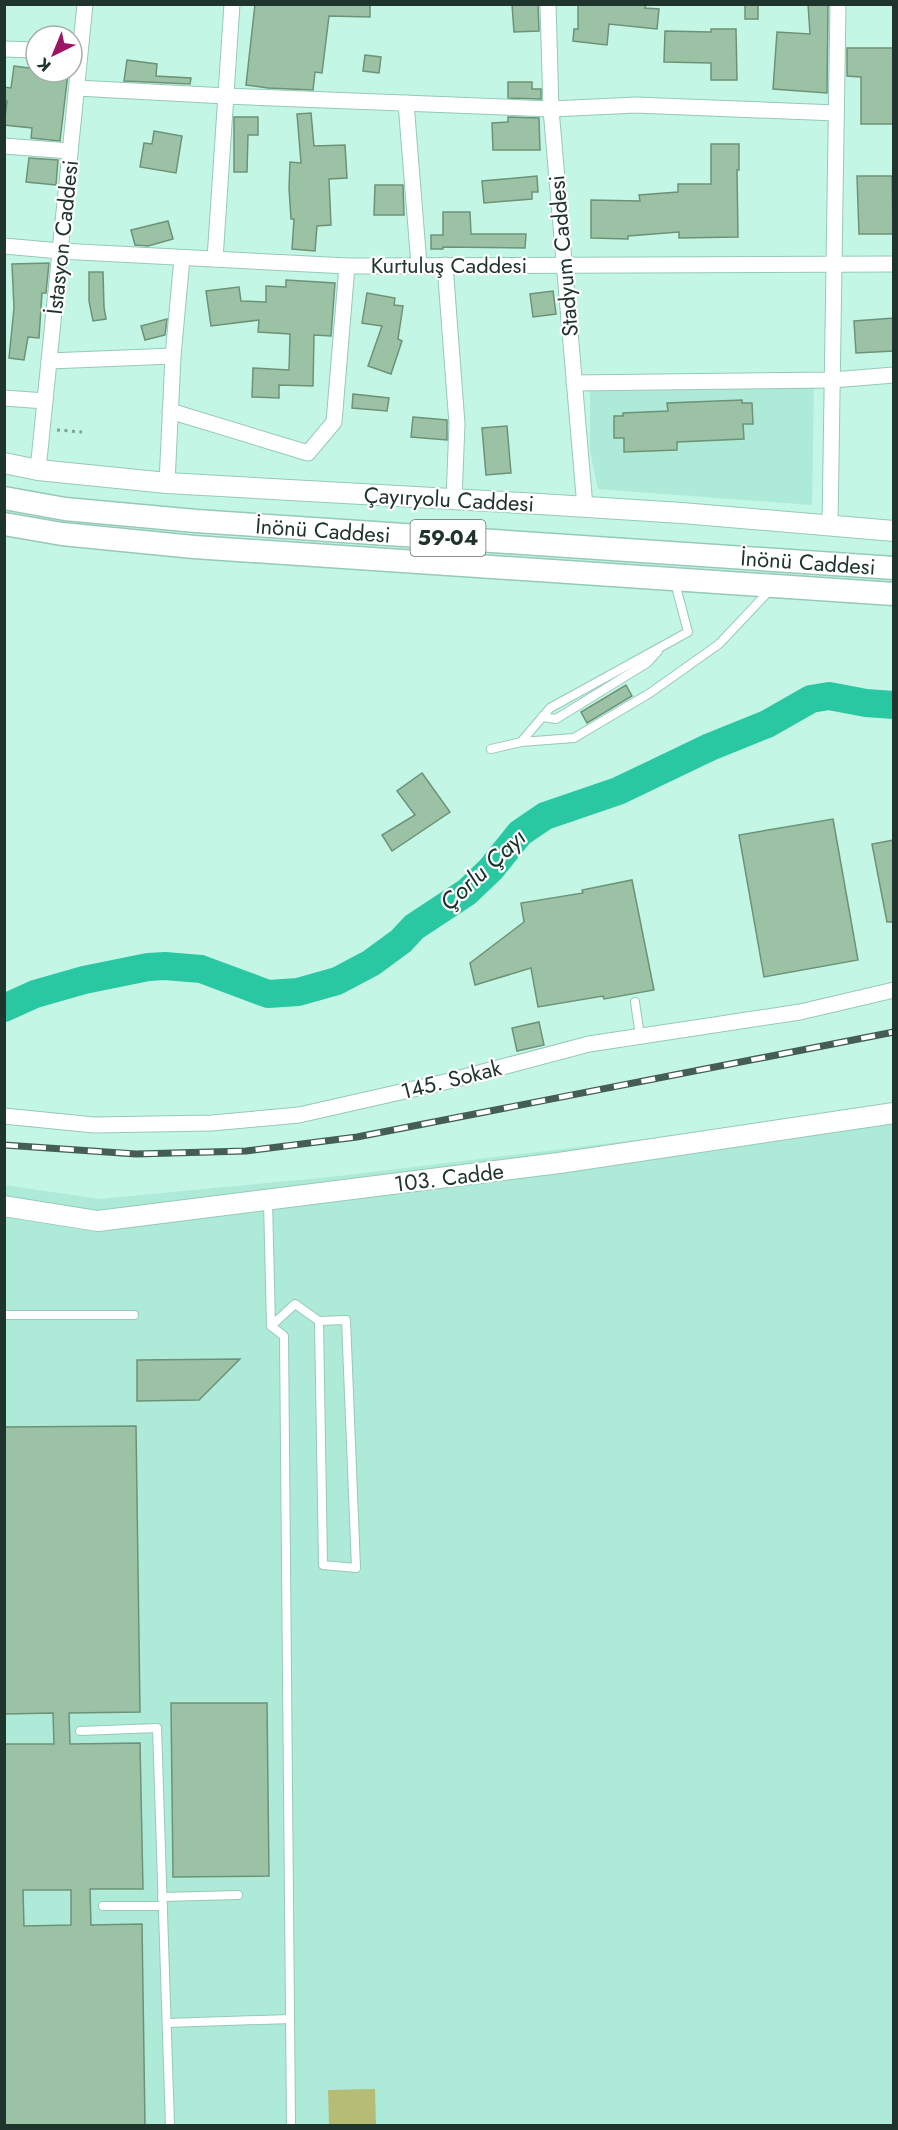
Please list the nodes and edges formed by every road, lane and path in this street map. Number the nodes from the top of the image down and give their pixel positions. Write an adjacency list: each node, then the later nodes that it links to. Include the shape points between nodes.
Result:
1 (85, 4): 5 (street, İstasyon Caddesi)
2 (232, 4): 10 (street)
3 (548, 4): 12 (street, Stadyum Caddesi)
4 (838, 4): 13 (street)
5 (81, 24)
6 (4, 49): 7 (street)
7 (24, 50)
8 (77, 84): 9 (street, İstasyon Caddesi)
9 (77, 88): 10 (street); 15 (street, İstasyon Caddesi)
10 (226, 96): 11 (street); 19 (street)
11 (406, 103): 12 (street); 23 (street)
12 (551, 109): 13 (street, via 636,105); 20 (street, Stadyum Caddesi)
13 (836, 113): 21 (street)
14 (4, 146): 15 (street)
15 (70, 151): 17 (street, İstasyon Caddesi)
16 (4, 246): 17 (street, Kurtuluş Caddesi)
17 (60, 252): 18 (street, Kurtuluş Caddesi); 27 (street, İstasyon Caddesi)
18 (182, 258): 19 (street, Kurtuluş Caddesi); 26 (street)
19 (215, 259): 25 (street, Kurtuluş Caddesi)
20 (564, 264): 21 (street, Kurtuluş Caddesi); 24 (street, Kurtuluş Caddesi); 30 (street, Stadyum Caddesi)
21 (833, 264): 22 (street, Kurtuluş Caddesi); 29 (street)
22 (894, 264)
23 (418, 265): 24 (street, Kurtuluş Caddesi); 25 (street, Kurtuluş Caddesi)
24 (445, 265): 40 (street, via 457,424)
25 (347, 266): 33 (street, via 334,422 308,453)
26 (173, 356): 27 (street); 33 (street)
27 (49, 361): 32 (street, İstasyon Caddesi)
28 (894, 375): 29 (street)
29 (832, 380): 30 (street); 43 (street)
30 (574, 383): 41 (street, Stadyum Caddesi)
31 (4, 398): 32 (street)
32 (45, 401): 34 (street, İstasyon Caddesi)
33 (170, 411): 38 (street)
34 (42, 429): 35 (path); 37 (street, İstasyon Caddesi)
35 (82, 432)
36 (4, 463): 37 (street, Çayıryolu Caddesi)
37 (38, 470): 38 (street, Çayıryolu Caddesi)
38 (167, 483): 40 (street, Çayıryolu Caddesi)
39 (4, 498): 45 (main road, İnönü Caddesi / 59-04, via 66,509 196,521)
40 (454, 499): 41 (street, Çayıryolu Caddesi)
41 (585, 507): 43 (street, Çayıryolu Caddesi)
42 (4, 524): 46 (main road, 59-04, via 194,547)
43 (830, 526): 44 (street, Çayıryolu Caddesi)
44 (894, 531)
45 (894, 568)
46 (673, 579): 47 (main road, 59-04); 49 (lane, via 688,632)
47 (774, 586): 48 (main road, 59-04); 51 (lane, via 718,644 650,693 574,738)
48 (894, 594)
49 (661, 648): 50 (lane, via 550,708); 50 (lane, via 647,663 556,719)
50 (542, 717): 51 (lane)
51 (521, 742): 52 (lane)
52 (491, 749)
53 (894, 990): 55 (street, 145. Sokak, via 800,1012)
54 (635, 1002): 55 (lane)
55 (640, 1036): 57 (street, 145. Sokak, via 589,1044 299,1115 212,1123 94,1125)
56 (894, 1113): 58 (street, 103. Cadde, via 559,1163)
57 (4, 1116)
58 (268, 1199): 59 (street, 103. Cadde, via 98,1221); 63 (lane)
59 (4, 1206)
60 (4, 1315): 61 (lane)
61 (134, 1315)
62 (319, 1321): 62 (lane, via 323,1565 356,1568 346,1320); 63 (lane, via 295,1304)
63 (271, 1326): 69 (lane, via 284,1336)
64 (80, 1731): 66 (lane, via 157,1728)
65 (238, 1894): 66 (lane)
66 (162, 1897): 68 (lane)
67 (103, 1906): 68 (lane)
68 (163, 1906): 70 (lane)
69 (290, 2019): 70 (lane); 72 (lane)
70 (167, 2023): 71 (lane)
71 (170, 2126)
72 (291, 2126)

